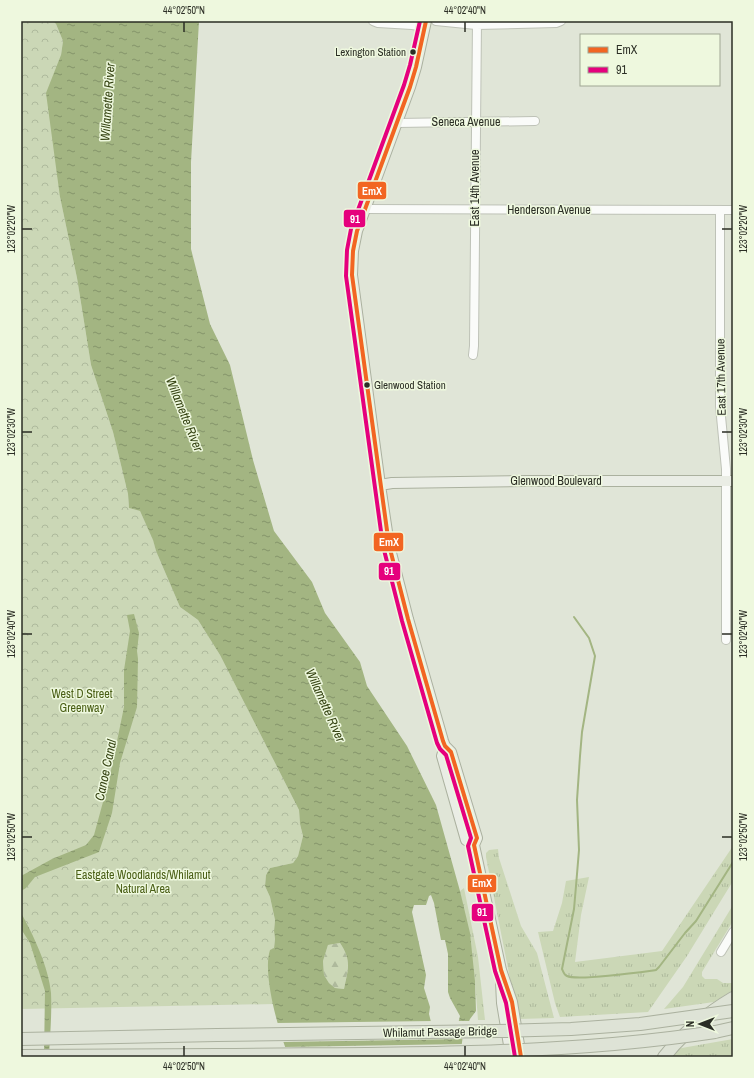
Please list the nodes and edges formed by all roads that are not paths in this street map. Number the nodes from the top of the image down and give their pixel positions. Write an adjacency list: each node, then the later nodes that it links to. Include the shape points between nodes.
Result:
1 (373, 21): 5 (street)
2 (436, 21): 4 (street)
3 (561, 22): 4 (street)
4 (476, 23): 7 (street, East 14th Avenue)
5 (425, 24): 8 (main road, via 416,67)
6 (535, 121): 7 (street, Seneca Avenue)
7 (475, 122): 8 (street, Seneca Avenue); 10 (street, East 14th Avenue)
8 (397, 123): 9 (main road)
9 (365, 209): 10 (street, Henderson Avenue); 15 (main road, via 353,251 352,275)
10 (475, 210): 11 (street, Henderson Avenue); 13 (street, East 14th Avenue)
11 (720, 210): 12 (street, Henderson Avenue); 14 (street, East 17th Avenue, via 720,406)
12 (733, 210)
13 (473, 355)
14 (730, 481): 15 (main road, Glenwood Boulevard, via 523,481); 16 (street, East 17th Avenue)
15 (380, 485): 19 (main road, via 398,584 445,746 451,752 477,838 474,845)
16 (726, 640)
17 (733, 932): 18 (street)
18 (721, 952)
19 (501, 970): 26 (main road, via 502,1003); 27 (main road, via 512,1002)
20 (733, 998): 28 (highway, via 704,1017)
21 (733, 1011): 23 (highway, Whilamut Passage Bridge, bridge, via 640,1024 564,1029)
22 (733, 1028): 25 (highway, Whilamut Passage Bridge, bridge, via 628,1043 549,1049)
23 (21, 1039)
24 (21, 1056): 25 (highway, Whilamut Passage Bridge)
25 (87, 1056)
26 (511, 1057)
27 (521, 1057)
28 (664, 1057)

